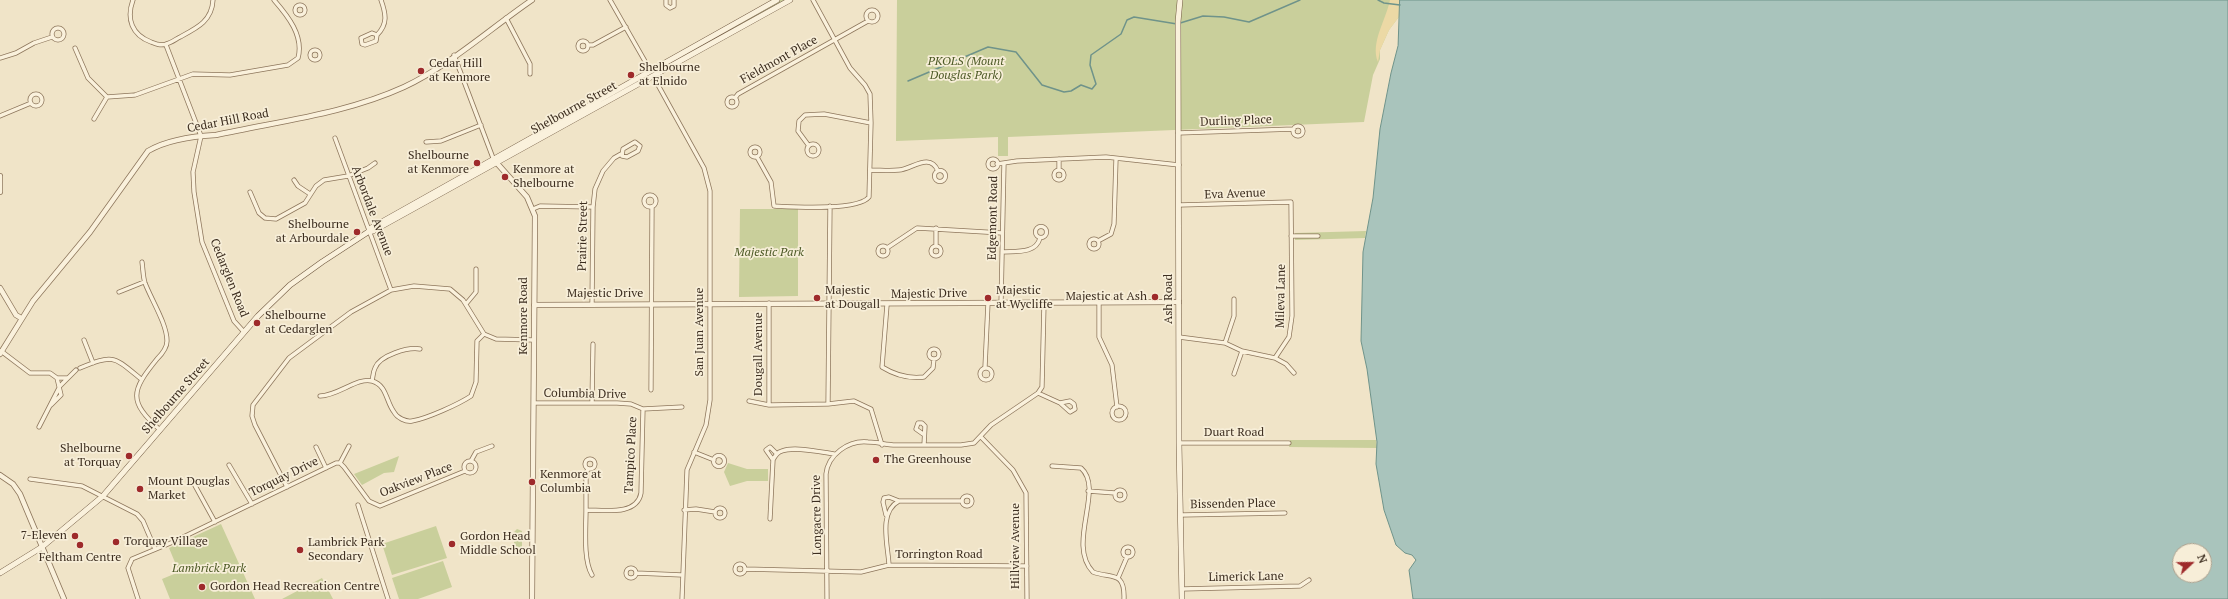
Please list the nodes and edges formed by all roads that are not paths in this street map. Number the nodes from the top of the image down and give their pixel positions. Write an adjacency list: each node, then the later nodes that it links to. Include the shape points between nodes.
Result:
1 (133, 0): 22 (street, via 130,23 135,32 144,40)
2 (213, 0): 22 (street, via 211,14 202,25)
3 (274, 0): 15 (street)
4 (381, 0): 19 (street, via 386,16 384,27)
5 (532, 0): 16 (street, Cedar Hill Road)
6 (615, 0): 13 (street)
7 (666, 0): 8 (street, via 666,5 670,8 674,6)
8 (674, 0)
9 (777, 0): 29 (main road, Shelbourne Street)
10 (790, 0): 31 (main road, Shelbourne Street)
11 (813, 0): 21 (street)
12 (1180, 0): 41 (main road, Ash Road)
13 (610, 1): 18 (street)
14 (296, 13): 15 (street)
15 (289, 18): 25 (street, via 300,44)
16 (506, 18): 27 (street, Cedar Hill Road); 30 (street, via 530,64)
17 (868, 21): 21 (street, Fieldmont Place)
18 (626, 27): 23 (street, via 593,45); 29 (street)
19 (376, 35): 19 (street, via 372,33 362,37 360,43 365,45 375,42)
20 (52, 37): 28 (street, via 34,42 16,53)
21 (834, 40): 34 (street, Fieldmont Place); 38 (street, via 850,68 868,89)
22 (166, 45): 32 (street)
23 (588, 45)
24 (75, 48): 33 (street, via 88,78)
25 (299, 53): 26 (street); 32 (street, via 295,61 288,65 230,75 193,74)
26 (309, 54)
27 (454, 55): 39 (street, Kenmore Road); 42 (street, Cedar Hill Road, via 404,87 370,100 325,113)
28 (0, 58)
29 (650, 70): 31 (main road); 48 (main road, Shelbourne Street)
30 (530, 74)
31 (653, 76): 52 (main road, Shelbourne Street); 96 (street, San Juan Avenue, via 708,179)
32 (179, 78): 33 (street, via 134,94); 42 (street)
33 (107, 97): 37 (street)
34 (735, 98)
35 (31, 103): 36 (street)
36 (0, 116)
37 (94, 119)
38 (871, 123): 45 (street, via 819,113 805,115 799,121 798,131); 56 (street)
39 (481, 125): 44 (street, via 441,141); 48 (street, Kenmore Road)
40 (1294, 129): 41 (street, Durling Place)
41 (1178, 133): 55 (main road, Ash Road)
42 (201, 136): 101 (street, Cedar Hill Road, via 162,145 144,156 90,232); 102 (street, Cedarglen Road, via 193,172 202,242 234,321)
43 (335, 138): 60 (street, Arbordale Avenue)
44 (426, 142)
45 (808, 146)
46 (621, 154): 46 (street, Prairie Street, via 627,157 638,151 639,144 635,142 623,149); 68 (street, Prairie Street, via 614,158 599,178)
47 (757, 157): 66 (street, via 771,182 774,206)
48 (493, 158): 52 (street, Kenmore Road); 72 (main road, Shelbourne Street)
49 (1059, 159): 50 (street, Edgemont Road); 53 (street, Edgemont Road); 57 (street)
50 (1116, 159): 55 (street, Edgemont Road); 77 (street, via 1114,224 1111,234)
51 (375, 163): 60 (street)
52 (497, 163): 70 (street, Kenmore Road, via 523,191); 72 (main road, Shelbourne Street)
53 (1004, 163): 54 (street); 73 (street, Edgemont Road)
54 (997, 164)
55 (1179, 165): 67 (main road, Ash Road)
56 (871, 170): 58 (street, via 901,170 913,164 932,163); 66 (street, via 869,197 866,201 848,207)
57 (1059, 170)
58 (938, 171)
59 (0, 176): 62 (street)
60 (348, 176): 64 (street, via 324,180); 72 (street, Arbordale Avenue)
61 (294, 180): 64 (street)
62 (0, 192)
63 (250, 192): 64 (street, via 259,212 265,218 276,219 304,203)
64 (310, 194)
65 (1291, 202): 67 (street, Eva Avenue); 74 (street, Mileva Lane)
66 (830, 206): 90 (street)
67 (1179, 206): 88 (main road, Ash Road)
68 (593, 207): 70 (street, via 540,206); 94 (street, Prairie Street)
69 (652, 207): 95 (street)
70 (533, 209): 99 (street, Kenmore Road)
71 (936, 228): 73 (street); 78 (street); 79 (street, via 917,228)
72 (368, 232): 85 (street, Arbordale Avenue); 102 (main road, Shelbourne Street, via 290,285)
73 (1002, 232): 80 (street, Edgemont Road)
74 (1291, 236): 75 (street); 112 (street, Mileva Lane, via 1292,316 1289,337)
75 (1318, 236)
76 (1040, 238): 80 (street, via 1033,249)
77 (1098, 241)
78 (936, 246)
79 (887, 248)
80 (1002, 252): 97 (street, Edgemont Road)
81 (142, 262): 83 (street)
82 (476, 269): 93 (street, via 476,292)
83 (144, 282): 86 (street); 122 (street, via 167,341 165,351)
84 (0, 288): 101 (street, via 16,315)
85 (391, 290): 93 (street, via 414,286 444,287 457,293); 163 (street, via 352,312 289,358 253,404 252,416)
86 (119, 292)
87 (1234, 299): 107 (street, via 1234,316)
88 (1179, 302): 92 (street, Majestic Drive); 104 (main road, Ash Road)
89 (769, 303): 90 (street, Majestic Drive); 96 (street, Majestic Drive); 133 (street, Dougall Avenue)
90 (828, 303): 100 (street, Majestic Drive); 132 (street)
91 (988, 303): 97 (street, Majestic Drive); 100 (street, Majestic Drive); 115 (street)
92 (1099, 303): 98 (street, Majestic Drive); 135 (street, via 1099,337 1112,365)
93 (466, 304): 103 (street)
94 (592, 304): 95 (street, Majestic Drive); 99 (street, Majestic Drive)
95 (652, 304): 96 (street, Majestic Drive); 125 (street)
96 (709, 304): 148 (street, San Juan Avenue, via 709,413)
97 (1001, 304): 98 (street, Majestic Drive)
98 (1044, 304): 126 (street, via 1042,387)
99 (534, 305): 106 (street, Kenmore Road)
100 (887, 305): 113 (street, via 882,367 904,377 924,377 933,368)
101 (21, 318): 111 (street, Cedar Hill Road)
102 (244, 332): 138 (main road, Shelbourne Street)
103 (484, 334): 106 (street, via 496,340); 123 (street, via 478,338 476,348 475,390 463,401 411,421 394,414 382,387)
104 (1179, 337): 107 (street); 141 (main road, Ash Road)
105 (84, 340): 114 (street)
106 (534, 340): 129 (street, Kenmore Road)
107 (1225, 342): 110 (street)
108 (593, 344): 130 (street)
109 (420, 349): 123 (street, via 409,347 385,358 375,368)
110 (1242, 351): 112 (street); 119 (street)
111 (1, 352): 120 (street, via 30,373 50,373)
112 (1275, 358): 118 (street, via 1286,364)
113 (934, 359)
114 (93, 363): 116 (street); 122 (street, via 104,358 118,360)
115 (985, 367)
116 (80, 368)
117 (76, 370): 121 (street)
118 (1294, 373)
119 (1234, 374)
120 (57, 378): 121 (street); 124 (street)
121 (67, 378): 124 (street)
122 (141, 379): 138 (street, via 136,390 138,402 144,415)
123 (372, 381): 127 (street, via 361,382 333,394)
124 (60, 386): 137 (street)
125 (651, 390)
126 (1038, 393): 131 (street); 140 (street, via 991,425)
127 (320, 396)
128 (749, 401): 133 (street)
129 (534, 403): 130 (street, Columbia Drive); 196 (street, Kenmore Road)
130 (592, 403): 136 (street, Columbia Drive, via 631,404)
131 (1060, 403)
132 (828, 404): 133 (street); 143 (street, via 854,401 871,409)
133 (769, 405)
134 (682, 407): 136 (street, Columbia Drive)
135 (1117, 407)
136 (643, 409): 171 (street, Tampico Place, via 639,500 626,509)
137 (39, 427)
138 (160, 430): 166 (main road, Shelbourne Street)
139 (923, 434): 144 (street)
140 (981, 437): 144 (street, via 974,443 961,445); 183 (street, Hillview Avenue, via 1013,470 1026,493)
141 (1179, 443): 142 (street, Duart Road); 175 (main road, Ash Road)
142 (1289, 443)
143 (882, 444): 144 (street); 150 (street, via 867,441 856,443)
144 (924, 445)
145 (349, 446): 154 (street)
146 (492, 446): 153 (street, via 476,452)
147 (316, 447): 157 (street)
148 (694, 452): 151 (street); 172 (street, San Juan Avenue, via 687,470)
149 (777, 454): 150 (street, via 782,450 800,450); 152 (street); 152 (street, via 770,447 766,450)
150 (834, 454): 185 (street, Longacre Drive, via 827,463 826,474)
151 (714, 460)
152 (773, 460): 177 (street)
153 (472, 461): 159 (street, Oakview Place, via 465,464); 159 (street, Oakview Place, via 475,470 470,473)
154 (340, 463): 157 (street, Torquay Drive); 159 (street, Oakview Place, via 368,501 380,506)
155 (229, 465): 169 (street)
156 (1052, 466): 164 (street, via 1081,468 1087,476)
157 (326, 468): 163 (street, Torquay Drive)
158 (588, 468): 171 (street)
159 (465, 471)
160 (0, 476): 179 (street, via 10,481 17,489)
161 (30, 479): 166 (street, via 77,485)
162 (193, 482): 178 (street)
163 (287, 487): 169 (street, Torquay Drive)
164 (1088, 491): 165 (street); 190 (street, via 1084,517 1085,561 1093,572 1111,574)
165 (1115, 493)
166 (103, 496): 179 (main road, Shelbourne Street); 180 (street, via 141,517)
167 (899, 501): 168 (street); 176 (street, via 889,509); 176 (street, via 889,496 884,498)
168 (962, 501)
169 (252, 504): 178 (street, Torquay Drive)
170 (358, 505): 195 (street)
171 (586, 510): 188 (street, via 586,543 589,571)
172 (684, 510): 173 (street); 189 (street, San Juan Avenue)
173 (715, 512)
174 (1285, 513): 175 (street, Bissenden Place)
175 (1181, 515): 192 (main road, Ash Road)
176 (886, 517): 182 (street)
177 (770, 518)
178 (215, 522): 180 (street, Torquay Drive)
179 (42, 547): 186 (main road, Shelbourne Street); 193 (street)
180 (155, 549): 194 (street, Torquay Drive, via 137,556 129,563 129,575)
181 (1127, 557): 190 (street)
182 (889, 565): 183 (street, Torrington Road); 185 (street, Torrington Road, via 861,572)
183 (1027, 566): 199 (street, Hillview Avenue)
184 (744, 569): 185 (street, Torrington Road)
185 (828, 572): 198 (street, Longacre Drive)
186 (0, 573)
187 (636, 573): 189 (street)
188 (592, 575)
189 (682, 575): 197 (street, San Juan Avenue)
190 (1118, 578): 200 (street, via 1123,584)
191 (1309, 580): 192 (street, Limerick Lane, via 1300,586)
192 (1182, 589): 201 (main road, Ash Road)
193 (64, 599)
194 (138, 599)
195 (388, 599)
196 (532, 599)
197 (682, 599)
198 (827, 599)
199 (1027, 599)
200 (1124, 599)
201 (1182, 599)

